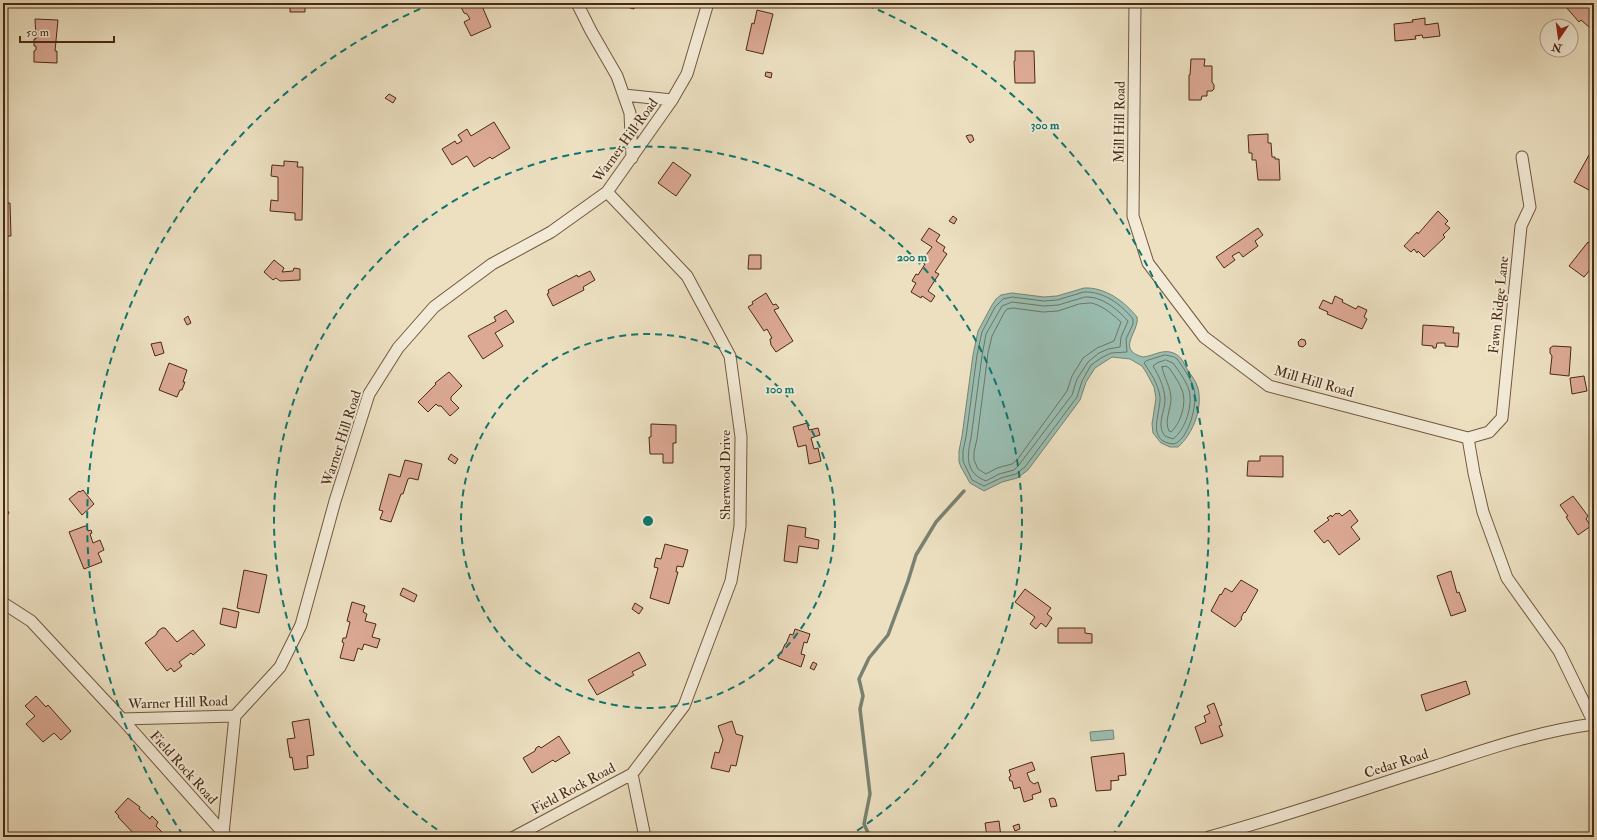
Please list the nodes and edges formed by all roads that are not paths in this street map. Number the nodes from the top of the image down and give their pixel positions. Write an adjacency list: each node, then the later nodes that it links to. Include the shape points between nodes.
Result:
1 (577, 3): 4 (street, via 617,76)
2 (708, 3): 5 (street, Warner Hill Road, via 687,74)
3 (1135, 3): 9 (street, Mill Hill Road, via 1133,216 1148,263 1204,337 1269,386)
4 (624, 95): 5 (street); 7 (street, via 630,113)
5 (672, 100): 7 (street, Warner Hill Road)
6 (1522, 157): 9 (street, Fawn Ridge Lane, via 1530,207 1521,226 1502,418 1489,432)
7 (632, 158): 8 (street, Warner Hill Road)
8 (607, 192): 11 (street, Warner Hill Road, via 551,232 492,264 434,307 398,348 369,394 335,501 301,625 280,666); 14 (street, Sherwood Drive, via 687,276 730,356 741,437 740,526 731,581 684,706)
9 (1468, 438): 13 (street, via 1483,512 1507,578 1559,651)
10 (3, 603): 12 (street, Warner Hill Road, via 30,621)
11 (235, 716): 12 (street, Warner Hill Road); 15 (street, Field Rock Road)
12 (122, 720): 15 (street, Field Rock Road)
13 (1594, 723): 18 (street, Cedar Road, via 1501,745 1258,824)
14 (632, 774): 16 (street, Field Rock Road); 17 (street, Field Rock Road)
15 (225, 836)
16 (514, 837)
17 (645, 837)
18 (1210, 837)

